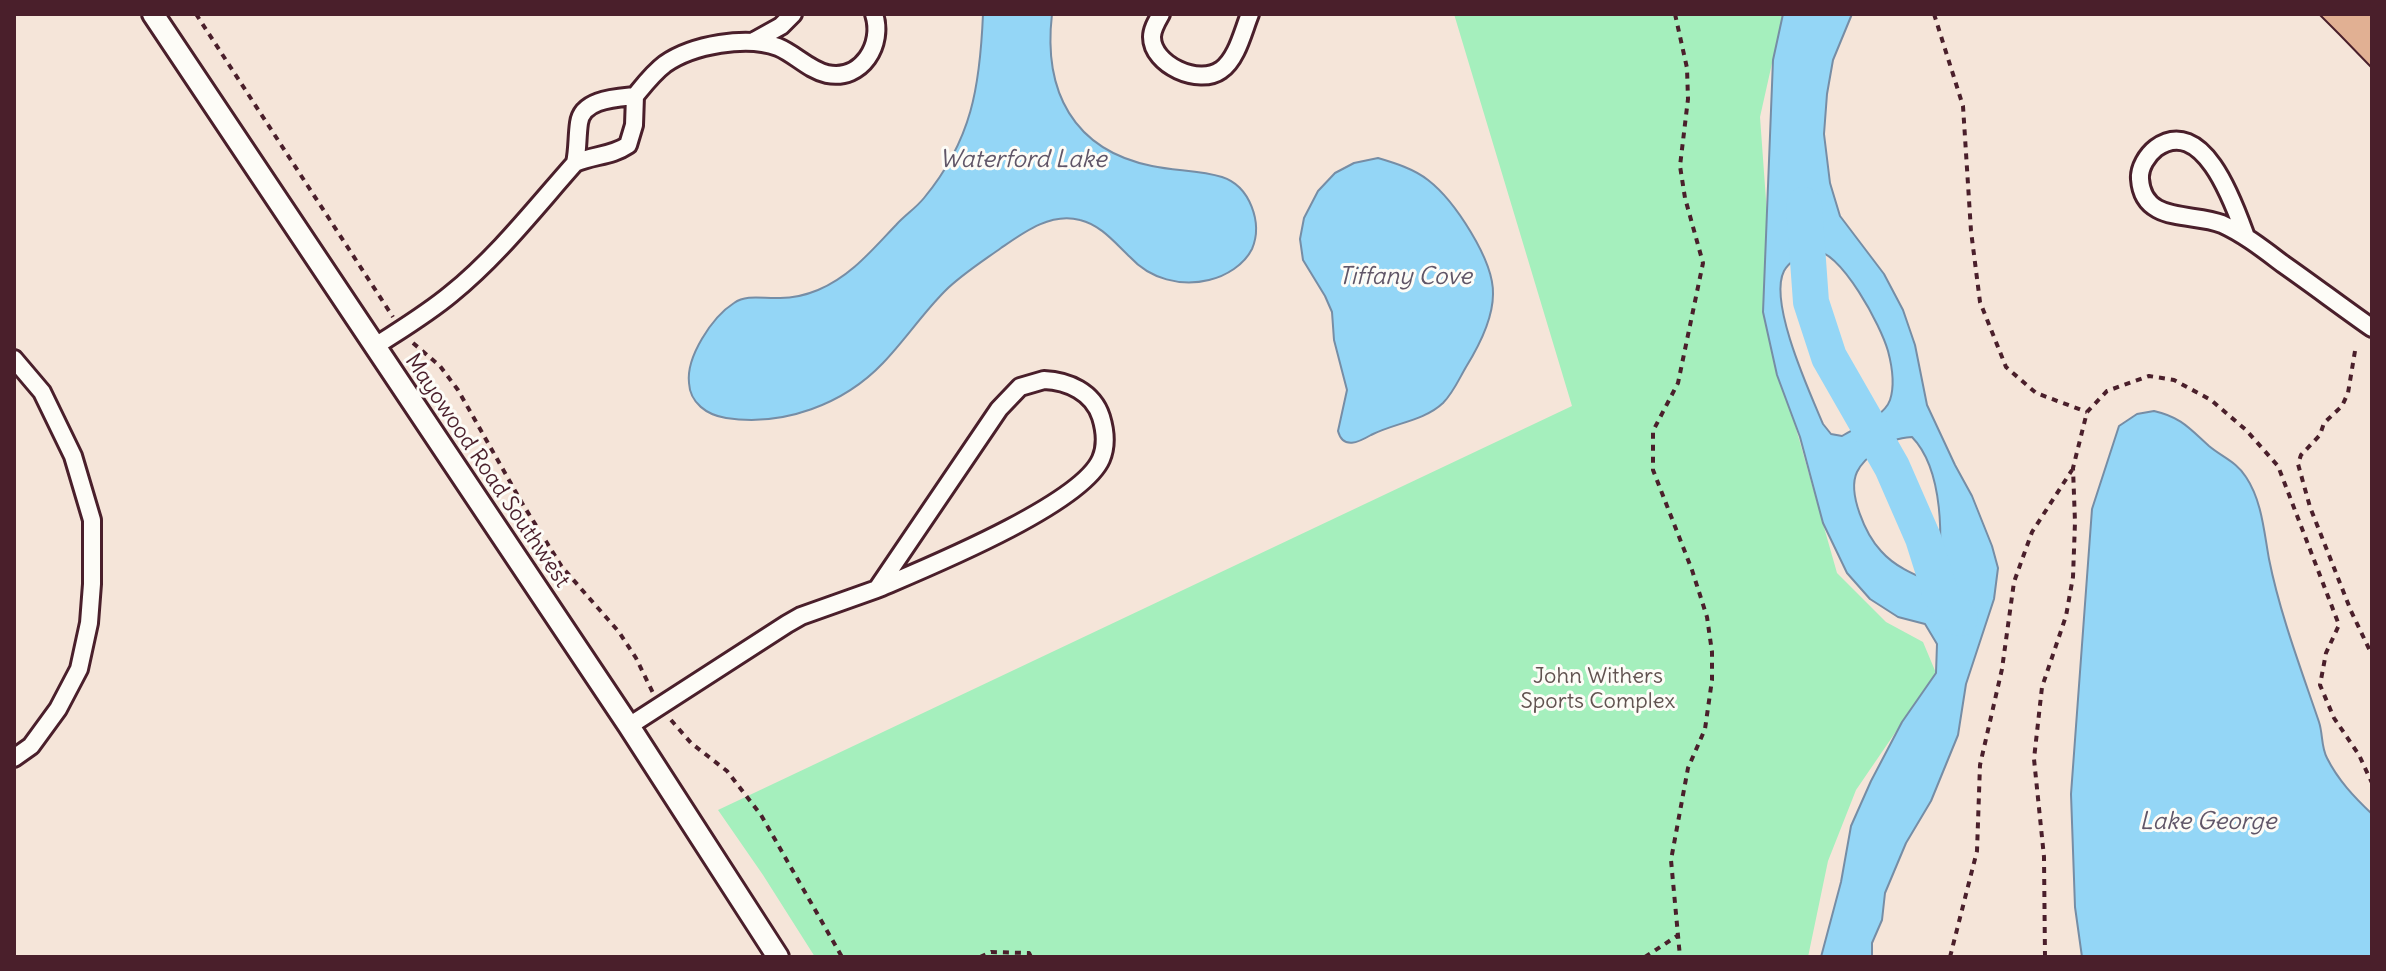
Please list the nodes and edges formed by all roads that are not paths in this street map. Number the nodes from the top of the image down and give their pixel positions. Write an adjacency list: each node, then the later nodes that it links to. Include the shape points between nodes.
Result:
1 (153, 14): 11 (street, Mayowood Road Southwest)
2 (793, 14): 6 (street)
3 (874, 14): 6 (street, via 878,32 871,53 864,64 841,74 815,70 776,46)
4 (1161, 14): 5 (street, via 1152,37 1159,56 1184,72 1206,75 1229,63)
5 (1250, 14)
6 (754, 41): 7 (street, via 676,57)
7 (635, 96): 8 (street, via 628,145); 8 (street, via 599,102 585,111 579,120)
8 (575, 163): 11 (street, via 473,276)
9 (2246, 237): 9 (street, via 2232,200 2205,155 2179,141 2155,149 2139,173 2146,200 2157,211 2204,219); 10 (street)
10 (2372, 328)
11 (374, 347): 14 (street, Mayowood Road Southwest)
12 (14, 359): 15 (street, via 42,392 73,456 92,520 89,623 79,669 31,746)
13 (877, 589): 13 (street, via 1024,520 1085,480 1104,448 1103,421 1092,399 1055,380 1020,387 999,409); 14 (street, via 801,616)
14 (629, 726): 16 (street, Mayowood Road Southwest)
15 (14, 758)
16 (778, 957)

